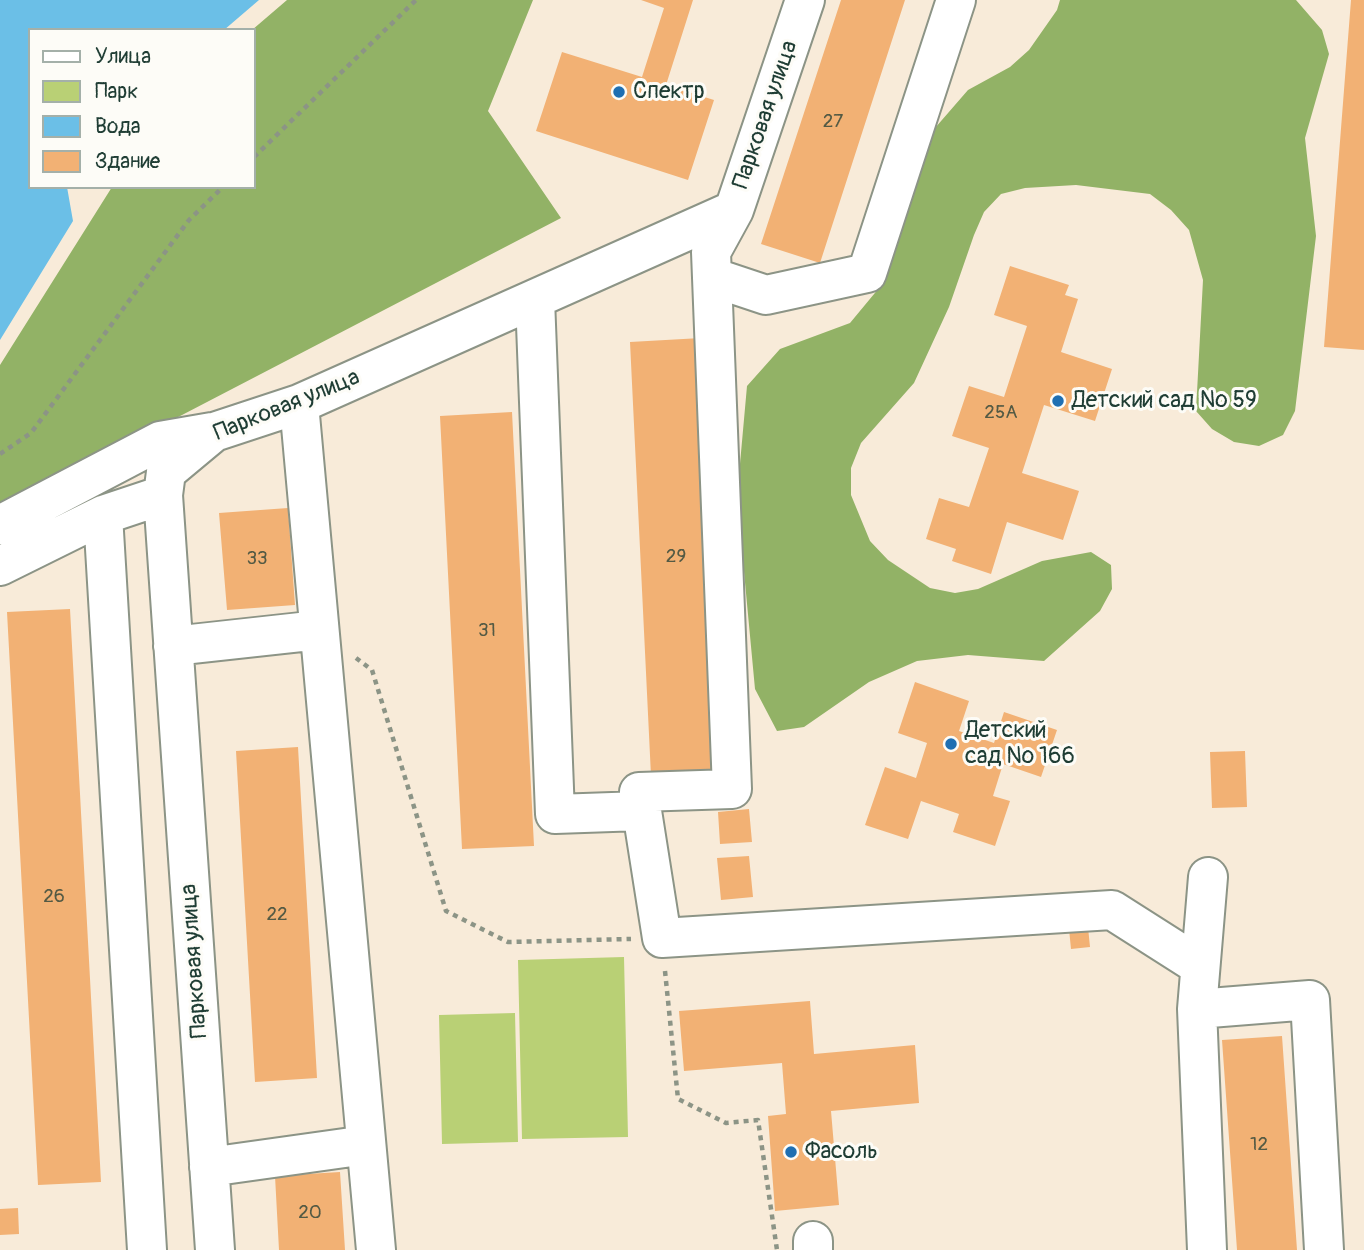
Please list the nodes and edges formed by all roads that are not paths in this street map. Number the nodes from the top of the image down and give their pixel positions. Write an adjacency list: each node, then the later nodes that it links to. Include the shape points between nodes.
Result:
1 (804, 0): 3 (street, Парковая улица)
2 (956, 0): 4 (street, via 867,272 766,295)
3 (734, 210): 4 (street, via 711,253); 5 (street, Парковая улица)
4 (712, 277): 14 (street, via 732,789 639,792)
5 (535, 299): 6 (street, Парковая улица); 14 (street, via 555,814)
6 (299, 404): 7 (street, Парковая улица); 12 (street)
7 (214, 432): 8 (street, Парковая улица, via 166,472); 10 (street, via 160,441)
8 (163, 495): 9 (street); 13 (street, Парковая улица)
9 (103, 515): 11 (street); 20 (street)
10 (0, 525)
11 (0, 566)
12 (319, 630): 13 (street); 18 (street)
13 (173, 646): 19 (street, Парковая улица)
14 (641, 811): 16 (street, via 662,938 1112,910)
15 (1208, 877): 16 (street)
16 (1200, 965): 17 (street)
17 (1197, 1009): 23 (street); 24 (street, via 1310,1000)
18 (366, 1145): 19 (street); 22 (street)
19 (209, 1167): 21 (street, Парковая улица)
20 (146, 1250)
21 (215, 1250)
22 (376, 1250)
23 (1207, 1250)
24 (1324, 1250)

